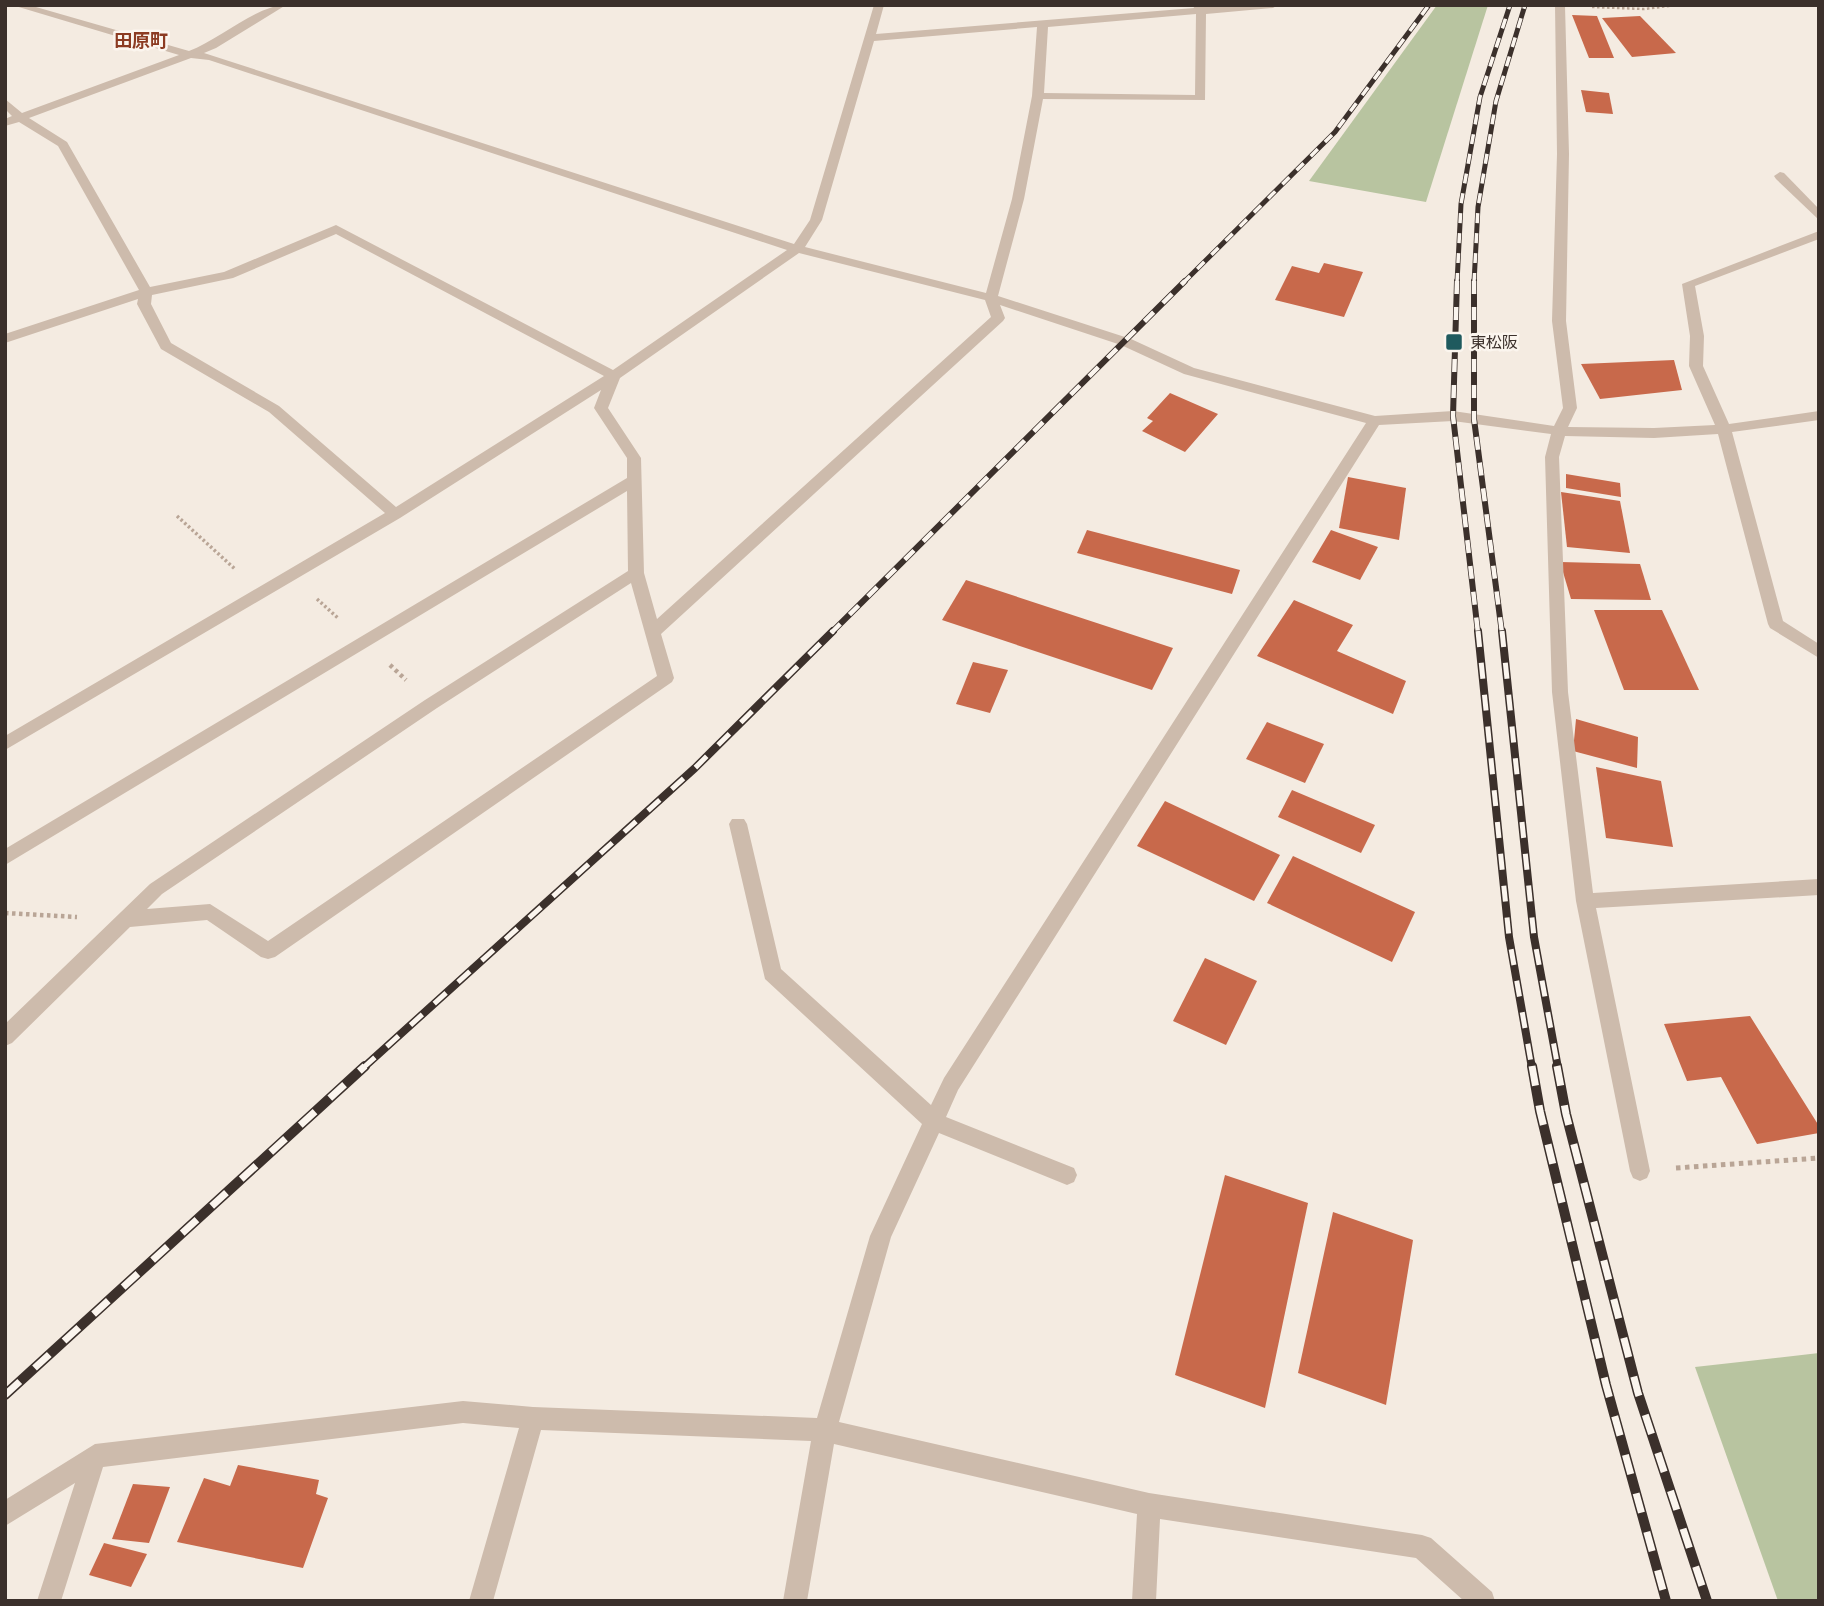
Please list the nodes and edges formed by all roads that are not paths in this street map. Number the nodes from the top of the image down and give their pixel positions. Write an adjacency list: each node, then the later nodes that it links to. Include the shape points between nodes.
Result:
1 (17, 5): 9 (street)
2 (281, 5): 9 (street, via 212,46)
3 (879, 5): 8 (street)
4 (1273, 5): 6 (street)
5 (1560, 6): 25 (street, via 1559,321 1570,408)
6 (1199, 8): 7 (street); 10 (street, via 1201,99)
7 (1043, 24): 8 (street); 10 (street)
8 (870, 38): 17 (street, via 816,220)
9 (188, 54): 12 (street); 17 (street, via 224,61)
10 (1038, 96): 19 (street, via 1018,198)
11 (5, 102): 12 (street)
12 (19, 117): 13 (street); 18 (street, via 63,144)
13 (5, 122)
14 (1780, 176): 15 (street)
15 (1819, 216)
16 (1819, 235): 24 (street, via 1688,284 1697,336 1696,366)
17 (797, 249): 19 (street); 21 (street)
18 (146, 292): 20 (street); 21 (street, via 228,275 336,229); 27 (street, via 144,304 166,346 274,409)
19 (991, 298): 23 (street, via 1126,342 1189,371); 29 (street, via 998,318)
20 (5, 339)
21 (614, 376): 26 (street, via 601,408 634,458); 27 (street)
22 (1819, 415): 24 (street)
23 (1376, 421): 25 (street, via 1453,416); 38 (street, via 951,1084)
24 (1724, 429): 25 (street); 30 (street, via 1776,624)
25 (1559, 431): 35 (street, via 1552,457 1560,692)
26 (634, 480): 28 (street); 33 (street)
27 (395, 514): 31 (street)
28 (636, 573): 29 (street); 36 (street, via 156,889)
29 (652, 633): 36 (street, via 666,678 268,951 210,912)
30 (1819, 652)
31 (5, 744)
32 (737, 824): 38 (street, via 772,973)
33 (5, 858)
34 (1819, 887): 35 (street)
35 (1585, 901): 39 (street)
36 (127, 919): 37 (street)
37 (5, 1037)
38 (935, 1122): 40 (street); 42 (street, via 881,1236)
39 (1640, 1171)
40 (1067, 1175)
41 (533, 1418): 42 (street); 43 (street, via 463,1412); 47 (street)
42 (825, 1430): 44 (street); 48 (street)
43 (95, 1456): 45 (street); 46 (street)
44 (1149, 1505): 49 (street); 50 (street, via 1422,1547)
45 (5, 1514)
46 (49, 1601)
47 (481, 1601)
48 (795, 1601)
49 (1144, 1601)
50 (1483, 1601)

